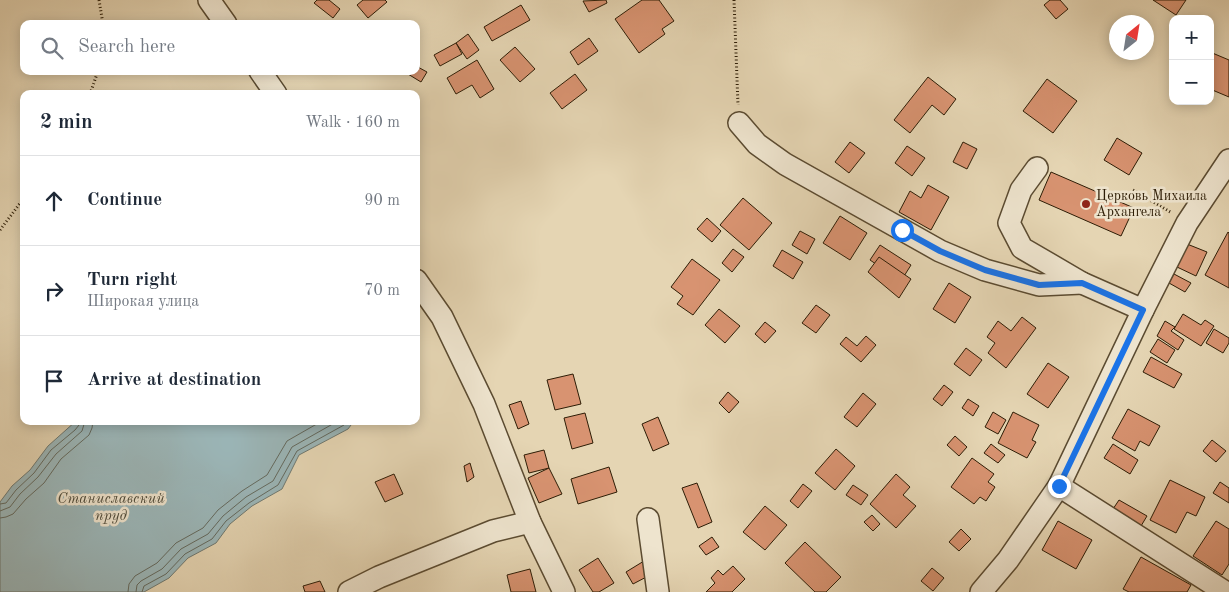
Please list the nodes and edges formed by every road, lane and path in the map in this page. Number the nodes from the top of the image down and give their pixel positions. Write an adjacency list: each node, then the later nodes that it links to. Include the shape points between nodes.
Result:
1 (99, 0): 4 (path)
2 (208, 0): 5 (street)
3 (734, 0): 10 (path)
4 (102, 20)
5 (223, 20)
6 (97, 75): 8 (path)
7 (263, 75): 9 (street)
8 (91, 90)
9 (273, 90)
10 (739, 123): 17 (street, via 757,144 785,164 940,251 985,270 1039,285)
11 (1229, 160): 15 (street)
12 (1037, 168): 17 (street, via 1021,190 1009,223 1022,248)
13 (1132, 190): 15 (path)
14 (20, 203): 16 (path)
15 (1187, 223): 19 (street)
16 (0, 230)
17 (1082, 283): 19 (street)
18 (420, 286): 22 (street, via 442,317 484,404)
19 (1143, 310): 20 (street)
20 (1059, 486): 26 (street, via 1008,560); 27 (street)
21 (648, 519): 25 (street)
22 (530, 522): 23 (street, via 493,531); 24 (street)
23 (349, 592)
24 (564, 592)
25 (658, 592)
26 (980, 592)
27 (1225, 592)

